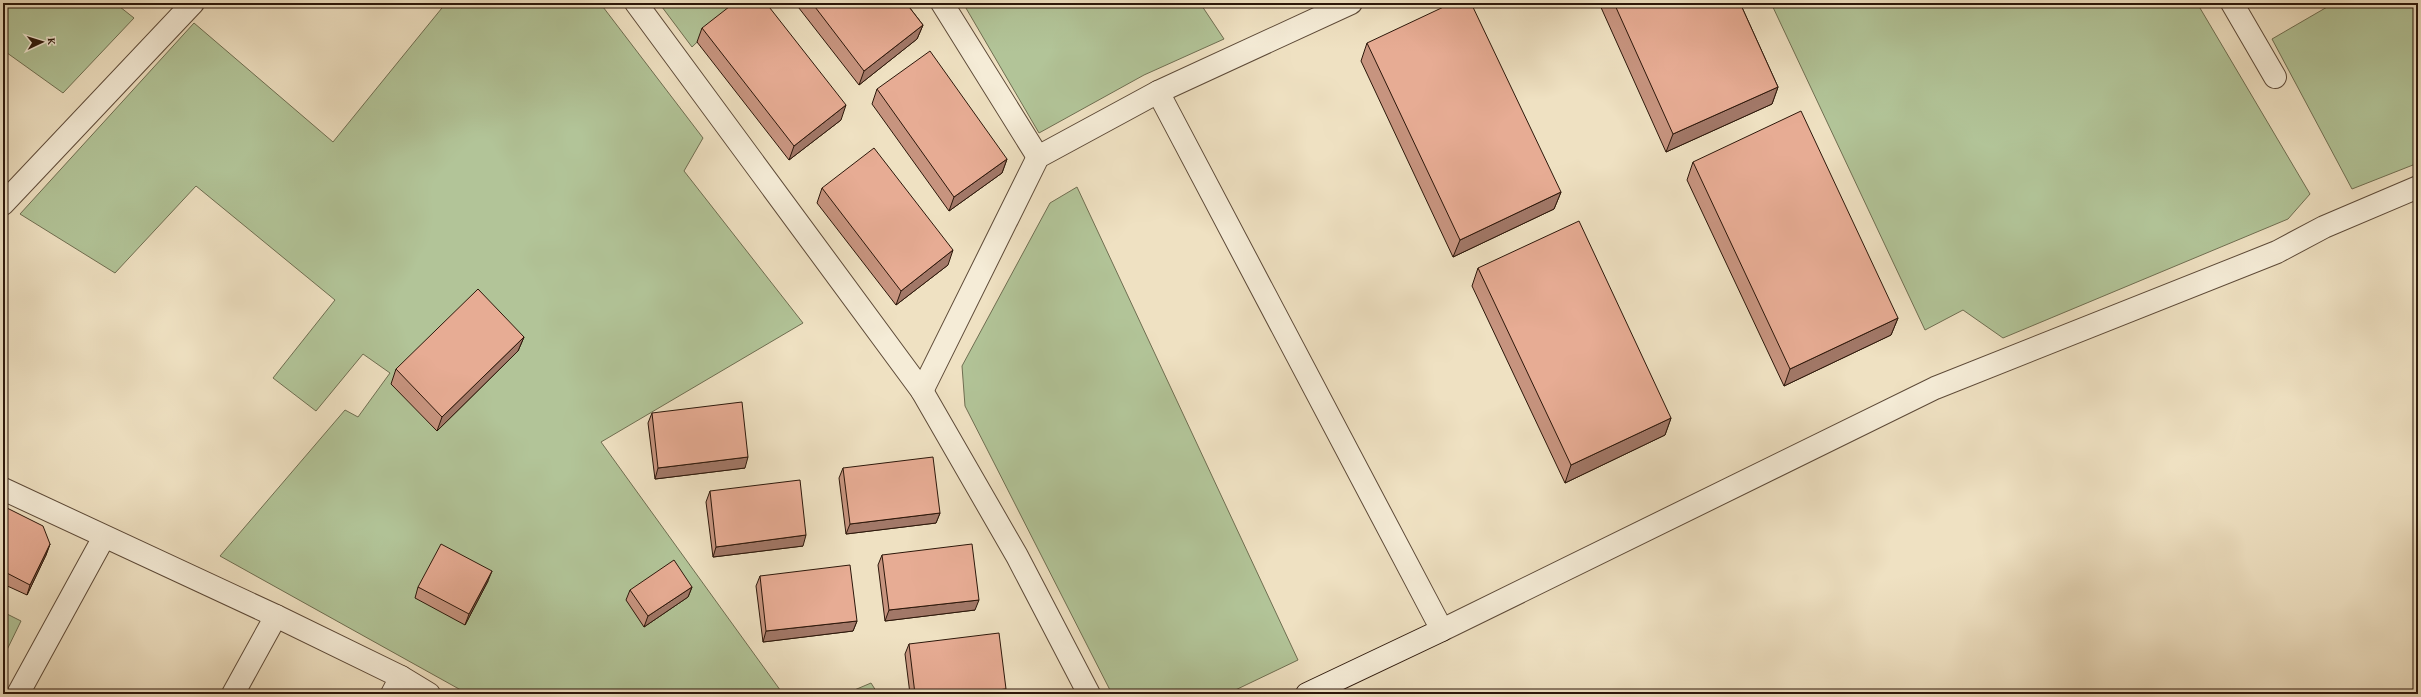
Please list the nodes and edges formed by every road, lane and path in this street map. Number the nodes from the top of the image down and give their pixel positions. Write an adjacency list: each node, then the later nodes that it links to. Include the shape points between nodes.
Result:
1 (192, 3): 10 (street)
2 (636, 3): 11 (street)
3 (942, 3): 8 (street)
4 (1351, 3): 7 (street)
5 (2232, 3): 6 (street)
6 (2275, 77)
7 (1158, 92): 8 (street); 15 (street)
8 (1038, 157): 11 (street)
9 (2418, 187): 15 (street, via 2324,227 2277,252 1935,388)
10 (3, 204)
11 (922, 391): 20 (street, via 1017,556)
12 (3, 489): 13 (street)
13 (104, 537): 14 (street); 17 (street)
14 (276, 616): 16 (street); 18 (street)
15 (1442, 630): 21 (street)
16 (397, 686): 19 (street)
17 (18, 694)
18 (233, 694)
19 (429, 694)
20 (1089, 694)
21 (1307, 694)

